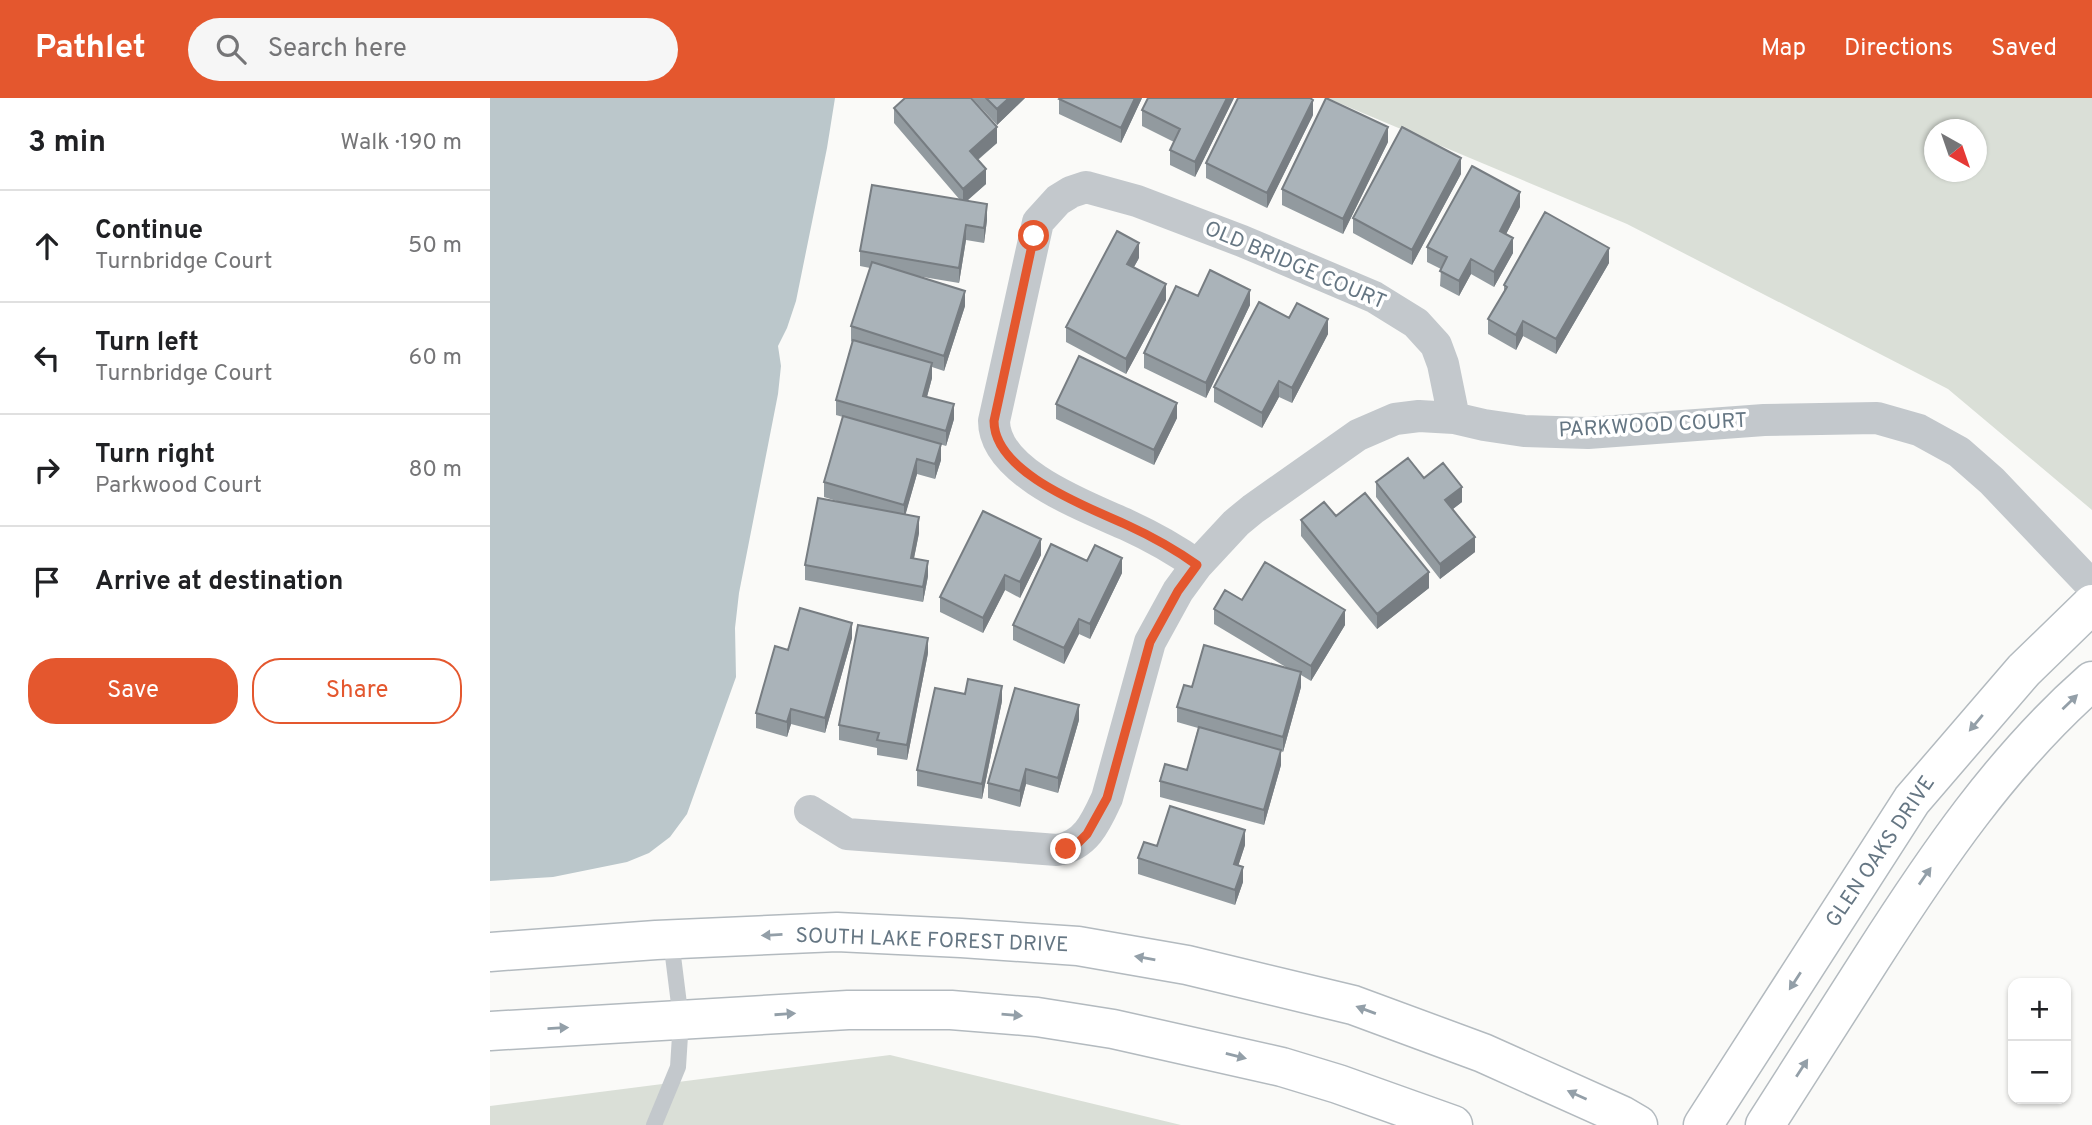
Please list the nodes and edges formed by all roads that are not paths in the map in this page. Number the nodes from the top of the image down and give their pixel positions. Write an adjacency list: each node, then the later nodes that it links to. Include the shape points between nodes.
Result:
1 (1454, 418): 2 (street, PARKWOOD COURT, via 1395,419 1358,435 1253,509); 2 (street, OLD BRIDGE COURT, via 1436,345 1398,311 1242,241 1137,201 1086,187 1071,192 1038,222 994,434 1007,455 1063,496 1129,526); 3 (street, PARKWOOD COURT, via 1524,431 1588,433 1764,419 1877,418 1919,430 1959,452)
2 (1197, 565): 6 (street, PARKWOOD COURT, via 1150,642 1107,798 1078,843 1057,850 848,834)
3 (2092, 586)
4 (2092, 604): 14 (main road, GLEN OAKS DRIVE, one-way to 14, via 2024,670 1912,800)
5 (2092, 681): 15 (main road, one-way to 5, via 1975,806 2042,729)
6 (810, 811)
7 (671, 940): 8 (main road, SOUTH LAKE FOREST DRIVE); 9 (lane); 13 (main road, SOUTH LAKE FOREST DRIVE, one-way to 7, via 1482,1053 1353,1005 1187,965 1078,946 961,938 837,932)
8 (490, 953)
9 (681, 1020): 10 (main road, one-way to 9); 11 (lane, via 678,1067); 12 (main road, one-way to 12, via 848,1010 951,1010 1037,1017 1282,1067)
10 (490, 1031)
11 (654, 1125)
12 (1453, 1125)
13 (1638, 1125)
14 (1703, 1125)
15 (1765, 1125)

